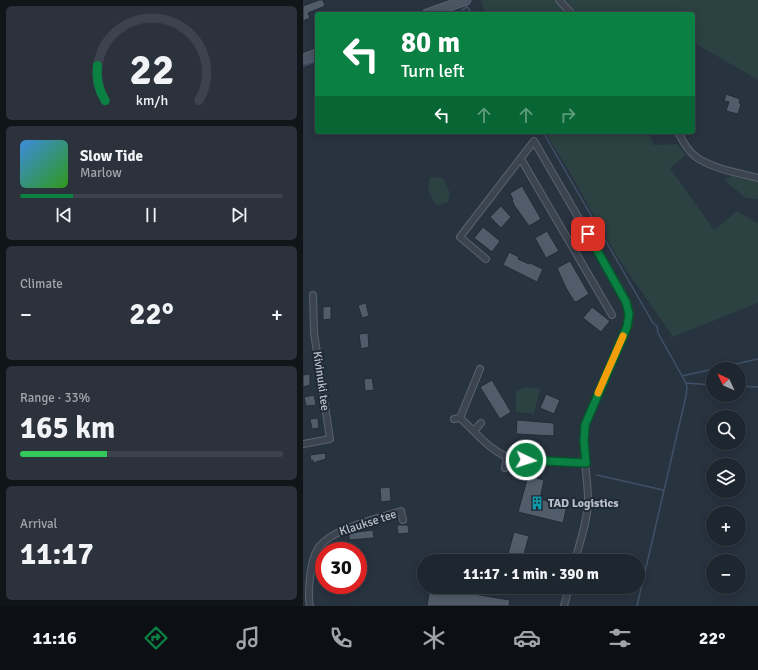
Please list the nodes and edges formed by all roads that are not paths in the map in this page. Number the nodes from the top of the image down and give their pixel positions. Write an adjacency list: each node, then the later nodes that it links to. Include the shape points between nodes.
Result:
1 (466, 0): 3 (street)
2 (559, 0): 4 (street)
3 (433, 12)
4 (570, 12)
5 (315, 55): 6 (street)
6 (303, 59)
7 (679, 134): 9 (street, via 696,157 723,169)
8 (521, 159): 10 (street, via 534,141); 11 (street); 12 (street, via 460,237)
9 (758, 178)
10 (588, 234): 11 (street); 22 (street, via 626,302 629,321 585,425)
11 (572, 246): 14 (street)
12 (486, 259)
13 (313, 295): 18 (street, Kivinuki tee, via 314,333 330,439)
14 (613, 315)
15 (480, 370): 17 (street, via 457,419)
16 (481, 423): 17 (street)
17 (474, 431): 20 (street, via 492,449)
18 (303, 444)
19 (539, 450): 21 (street)
20 (507, 457): 21 (street); 23 (street)
21 (538, 460): 22 (street)
22 (586, 463): 25 (street, via 587,516)
23 (505, 468)
24 (403, 520): 27 (street, Klaukse tee, via 401,511 333,534 319,546 310,574)
25 (577, 554)
26 (567, 594): 28 (street)
27 (310, 606)
28 (564, 606)

